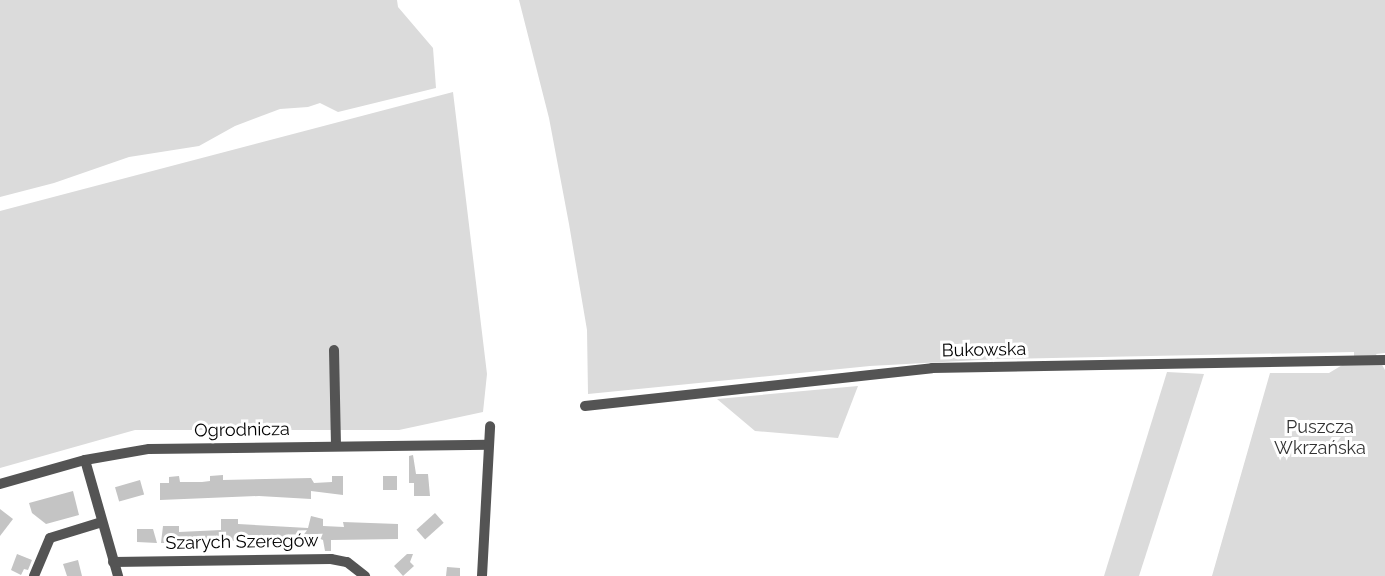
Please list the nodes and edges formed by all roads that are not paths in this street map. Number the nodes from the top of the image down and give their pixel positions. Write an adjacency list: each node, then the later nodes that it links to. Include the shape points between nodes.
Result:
1 (334, 350): 6 (street)
2 (1385, 360): 3 (street, Bukowska, via 932,368)
3 (584, 406)
4 (490, 426): 5 (street)
5 (488, 445): 6 (street, Ogrodnicza); 16 (street)
6 (337, 446): 7 (street, Ogrodnicza, via 149,449)
7 (85, 460): 9 (street, Ogrodnicza); 11 (street)
8 (28, 463): 9 (street)
9 (31, 475): 10 (street, Ogrodnicza)
10 (0, 484)
11 (102, 522): 12 (street); 13 (street, via 50,538)
12 (113, 562): 14 (street); 15 (street, Szarych Szeregów, via 331,559 347,562)
13 (34, 576)
14 (118, 576)
15 (365, 576)
16 (482, 576)

